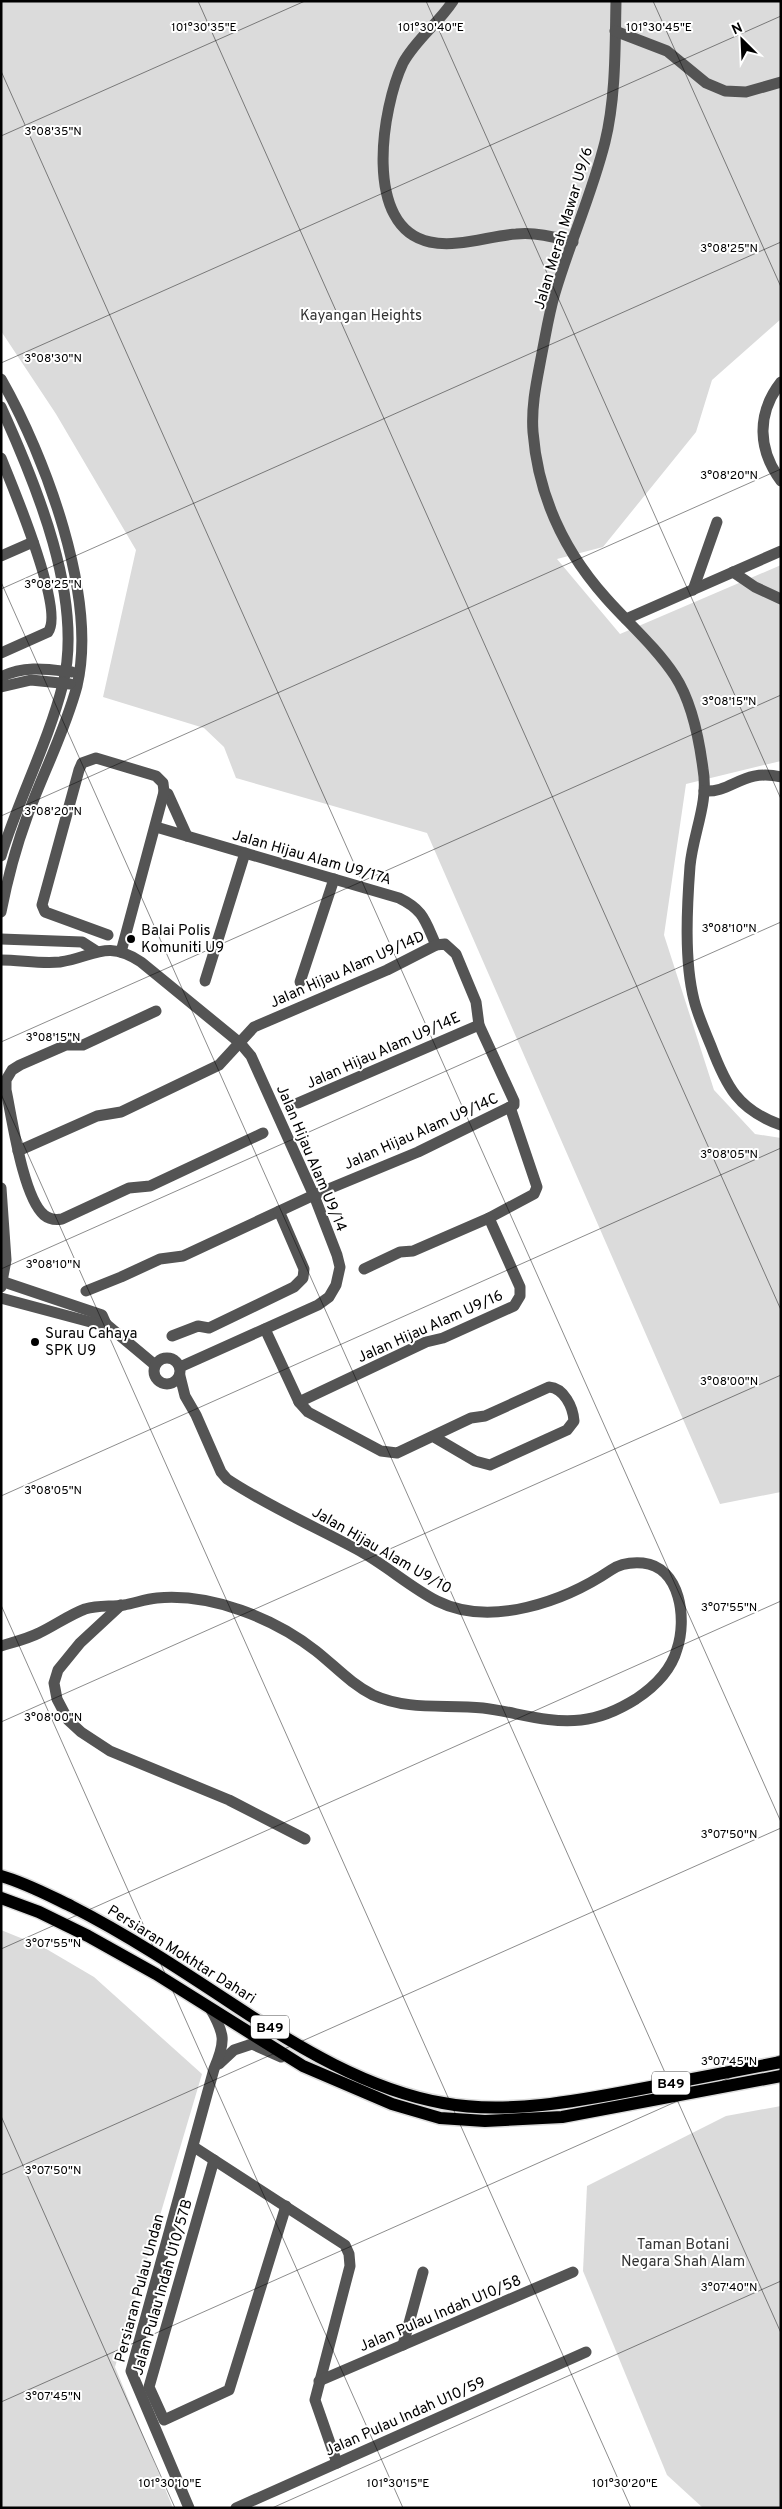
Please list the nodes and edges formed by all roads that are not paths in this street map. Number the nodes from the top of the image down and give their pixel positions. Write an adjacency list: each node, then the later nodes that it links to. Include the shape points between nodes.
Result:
1 (453, 1): 5 (street, via 414,45 402,66 395,89 384,132 382,161 383,180 392,210 407,230 430,242 460,242 525,234)
2 (616, 1): 3 (street, Jalan Merah Mawar U9/6)
3 (615, 31): 4 (street, via 666,51 706,83 725,91 746,92); 5 (street, Jalan Merah Mawar U9/6, via 606,138 591,194)
4 (781, 82)
5 (573, 242): 18 (street, Jalan Merah Mawar U9/6, via 554,295 533,398 533,433 544,495 555,523 584,569)
6 (1, 379): 23 (street, via 41,462 69,553 81,612)
7 (781, 382): 10 (street, via 767,408 763,443 766,456)
8 (1, 407): 20 (street, via 28,467 63,585)
9 (1, 458): 12 (street)
10 (781, 481)
11 (717, 522): 16 (street)
12 (33, 542): 14 (street); 19 (street, via 48,592 51,629)
13 (781, 551): 15 (street)
14 (1, 556)
15 (733, 572): 16 (street); 17 (street)
16 (693, 590): 18 (street)
17 (781, 599)
18 (626, 619): 31 (street, Jalan Merah Mawar U9/6, via 676,677 698,736 705,777)
19 (1, 653)
20 (67, 654): 21 (street); 22 (street)
21 (44, 669): 22 (street); 24 (street, via 14,670)
22 (65, 671): 23 (street); 26 (street)
23 (79, 672): 27 (street)
24 (1, 677)
25 (44, 682): 26 (street); 28 (street, via 31,680); 29 (street)
26 (63, 684): 27 (street); 29 (street)
27 (77, 685): 38 (street, via 64,727 27,818)
28 (1, 687)
29 (56, 706): 36 (street)
30 (781, 777): 31 (street, via 751,775)
31 (704, 791): 52 (street, Jalan Merah Mawar U9/6, via 691,862 687,935 693,998 723,1078 734,1095 763,1118)
32 (164, 792): 33 (street); 34 (street, via 168,794); 39 (street, via 163,783 156,776 96,758 82,763 79,770 43,910)
33 (156, 827): 34 (street, Jalan Hijau Alam U9/17A); 43 (street)
34 (187, 836): 35 (street, Jalan Hijau Alam U9/17A)
35 (245, 853): 37 (street, Jalan Hijau Alam U9/17A); 45 (street)
36 (1, 856)
37 (334, 879): 41 (street, Jalan Hijau Alam U9/17A, via 415,905); 46 (street)
38 (1, 912)
39 (108, 935)
40 (1, 939): 42 (street, via 82,942)
41 (436, 945): 48 (street, Jalan Hijau Alam U9/14D, via 445,944 456,954 476,1002); 49 (street, Jalan Hijau Alam U9/14D, via 387,970 254,1027)
42 (96, 950): 43 (street, Jalan Hijau Alam U9/14); 44 (street, via 58,962)
43 (121, 952): 49 (street, Jalan Hijau Alam U9/14, via 141,962)
44 (1, 960)
45 (205, 982)
46 (300, 982)
47 (156, 1011): 54 (street, via 83,1046 66,1045 12,1070 6,1080 6,1090)
48 (479, 1025): 50 (street, Jalan Hijau Alam U9/14E); 51 (street, Jalan Hijau Alam U9/14D, via 514,1101)
49 (240, 1043): 54 (street, Jalan Hijau Alam U9/14D, via 219,1065 121,1112 98,1116); 56 (street, Jalan Hijau Alam U9/14, via 251,1056)
50 (298, 1103)
51 (512, 1106): 56 (street, Jalan Hijau Alam U9/14C, via 380,1169); 58 (street, Jalan Hijau Alam U9/14D, via 537,1187 534,1194)
52 (781, 1124)
53 (262, 1133): 54 (street, via 150,1186 129,1188 54,1220 38,1208)
54 (18, 1151)
55 (1, 1188): 60 (street, via 6,1260)
56 (314, 1195): 57 (street, Jalan Hijau Alam U9/14C); 64 (street, Jalan Hijau Alam U9/14, via 340,1267 336,1285 329,1297 318,1305)
57 (279, 1211): 61 (street, Jalan Hijau Alam U9/14C, via 183,1256 160,1258); 65 (street, via 304,1269 303,1278 294,1287 209,1328 198,1326)
58 (489, 1218): 59 (street); 70 (street, Jalan Hijau Alam U9/16, via 520,1287 520,1296 514,1306 443,1338 426,1342)
59 (364, 1269)
60 (2, 1283): 63 (street, via 94,1312 102,1316)
61 (86, 1291)
62 (1, 1298): 63 (street)
63 (106, 1324): 66 (street)
64 (265, 1330): 67 (street, Jalan Hijau Alam U9/14); 70 (street)
65 (172, 1336)
66 (156, 1365): 67 (street, via 160,1359 170,1358); 68 (street, via 154,1376)
67 (180, 1371): 68 (street, via 174,1383); 69 (street, Jalan Hijau Alam U9/10)
68 (165, 1384): 69 (street, Jalan Hijau Alam U9/10)
69 (185, 1396): 72 (street, Jalan Hijau Alam U9/10, via 226,1479 363,1553 439,1602 460,1609 525,1609 587,1587 616,1567 630,1562 648,1563 663,1571 673,1582 678,1598 680,1633 677,1649 657,1683 625,1706 583,1720 561,1721 485,1708 408,1707 392,1702 370,1694 350,1681 325,1657 284,1628 240,1610 188,1599 156,1598)
70 (299, 1402): 71 (street, via 308,1412 381,1451 397,1453)
71 (434, 1437): 71 (street, via 471,1418 485,1416 549,1387 557,1387 561,1391 574,1421 568,1430 490,1465 475,1461)
72 (121, 1606): 73 (street, Jalan Hijau Alam U9/10, via 103,1605 84,1610 37,1634); 74 (street, Jalan Hijau Alam U9/10, via 80,1643 58,1670 54,1683 57,1700 68,1720 110,1751 228,1800)
73 (1, 1646)
74 (306, 1839)
75 (1, 1876): 80 (main road, Persiaran Mokhtar Dahari / B49, via 96,1918 253,2017 342,2068 398,2091 443,2104 561,2104)
76 (1, 1898): 78 (main road, Persiaran Mokhtar Dahari / B49)
77 (1, 1905): 78 (main road)
78 (39, 1912): 79 (main road, Persiaran Mokhtar Dahari / B49, via 131,1960)
79 (210, 2007): 81 (main road, Persiaran Mokhtar Dahari / B49); 82 (street, Persiaran Pulau Undan, via 224,2037)
80 (781, 2062)
81 (303, 2066): 82 (street, via 252,2044 234,2050); 83 (main road, Persiaran Mokhtar Dahari / B49, via 392,2104 440,2118 485,2121 562,2117)
82 (214, 2069): 84 (street, Persiaran Pulau Undan)
83 (781, 2076)
84 (194, 2147): 85 (street); 93 (street, Persiaran Pulau Undan, via 131,2371)
85 (214, 2160): 86 (street); 86 (street, Jalan Pulau Indah U10/57B, via 149,2387 164,2420 229,2390)
86 (286, 2206): 91 (street, via 345,2245 350,2254 350,2266)
87 (423, 2272): 89 (street)
88 (573, 2272): 89 (street, Jalan Pulau Indah U10/58)
89 (403, 2345): 91 (street, Jalan Pulau Indah U10/58)
90 (586, 2352): 92 (street, Jalan Pulau Indah U10/59)
91 (319, 2381): 92 (street, via 315,2400)
92 (337, 2463): 94 (street, Jalan Pulau Indah U10/59)
93 (189, 2508)
94 (236, 2508)

